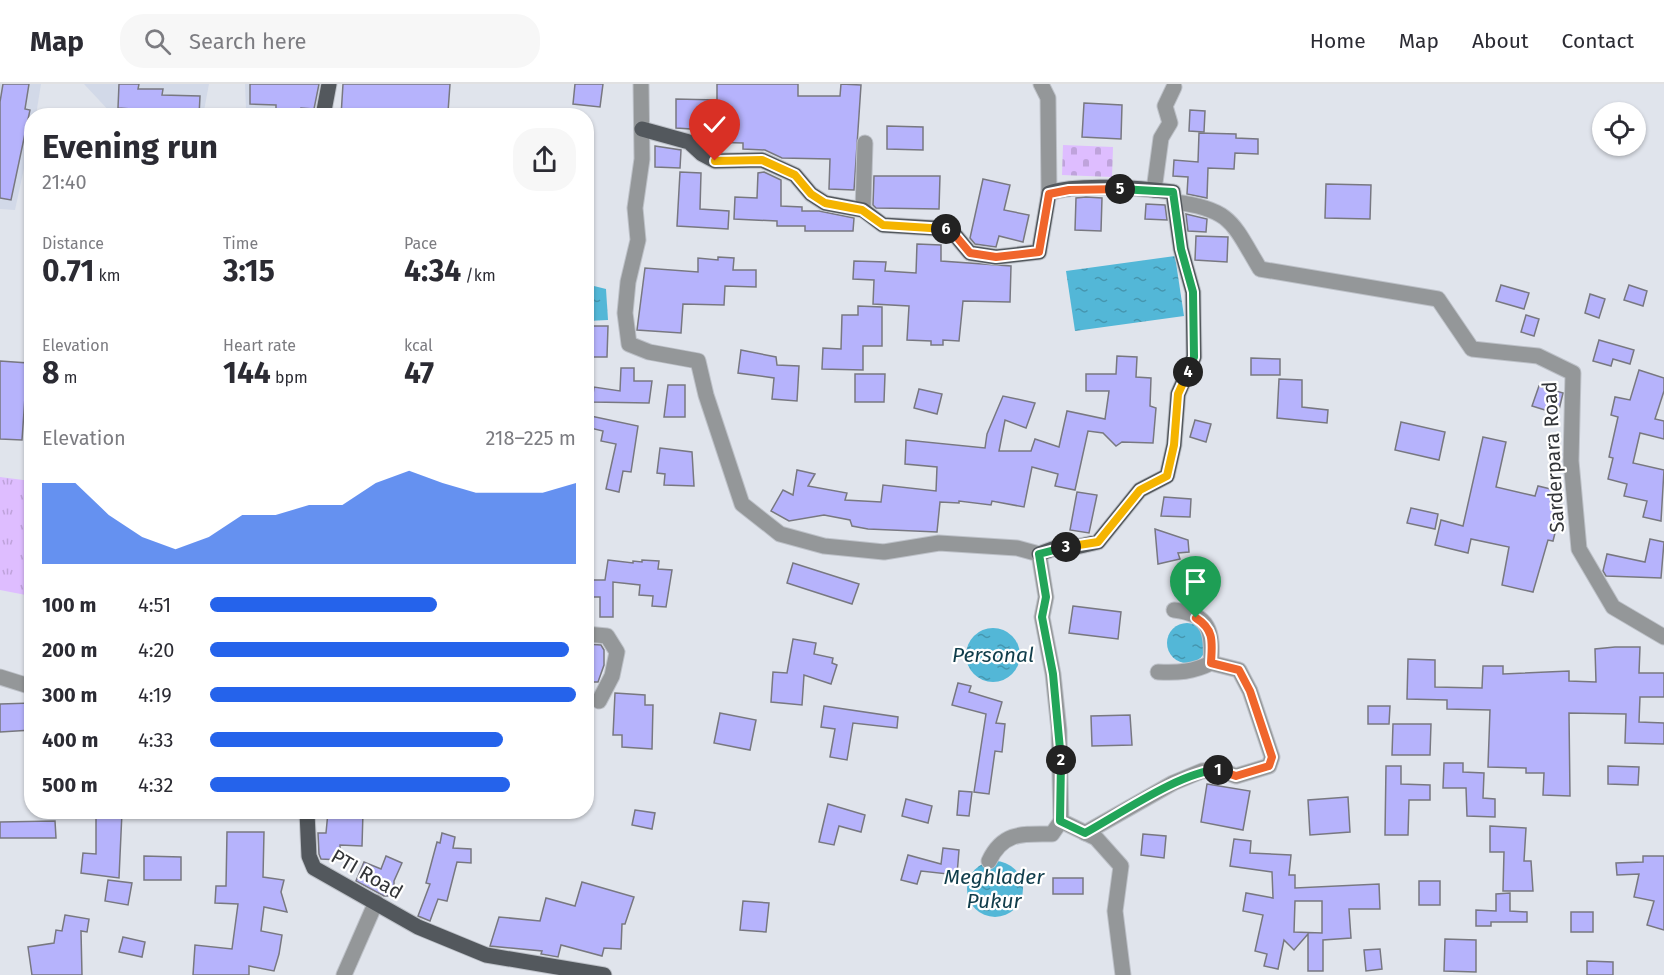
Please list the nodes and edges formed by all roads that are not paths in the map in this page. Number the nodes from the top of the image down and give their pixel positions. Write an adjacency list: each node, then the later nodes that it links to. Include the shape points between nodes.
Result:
1 (329, 84): 5 (main road)
2 (641, 84): 6 (street)
3 (1041, 84): 9 (street, via 1048,98)
4 (1174, 87): 8 (street, via 1165,106 1170,123 1161,138)
5 (324, 108)
6 (642, 129): 11 (main road, via 689,142 715,161 762,160 795,175 825,203); 12 (street, via 635,208 638,240 625,313 629,344 648,352 698,361 742,504 780,534 824,546 884,552 939,543 1017,548)
7 (866, 143): 11 (street)
8 (1154, 190): 9 (main road, via 1069,190); 10 (main road, via 1173,192)
9 (1049, 194): 11 (main road, via 1039,252 996,257 970,253 950,229 883,225)
10 (1175, 202): 12 (main road, via 1181,249 1193,292 1194,357 1178,394 1167,476 1140,490 1098,542 1058,547); 15 (street, Sarderpara Road, via 1213,209 1233,225 1260,269 1438,300 1472,349 1538,356 1573,373 1571,460 1579,549 1613,607)
11 (862, 210)
12 (1039, 554): 22 (street, via 1046,597 1042,617 1059,730)
13 (1174, 610): 16 (street, via 1187,612 1206,624 1213,636)
14 (594, 635): 20 (street, via 607,636 617,652 612,676)
15 (1664, 637)
16 (1211, 663): 17 (street, via 1181,673); 23 (street, via 1239,670 1272,757 1269,766 1236,776 1217,770 1202,771)
17 (1158, 672)
18 (0, 677): 19 (street)
19 (24, 684)
20 (599, 701)
21 (307, 819): 26 (main road, PTI Road, via 309,856 314,868)
22 (1060, 821): 23 (street); 24 (street, via 1052,834 1016,834 993,852)
23 (1085, 833): 29 (street, via 1096,838 1121,866 1115,911)
24 (989, 861)
25 (1125, 866): 30 (street, via 1120,911)
26 (376, 902): 27 (street); 28 (main road, PTI Road, via 418,927 486,955)
27 (344, 975)
28 (604, 975)
29 (1123, 975)
30 (1129, 975)

